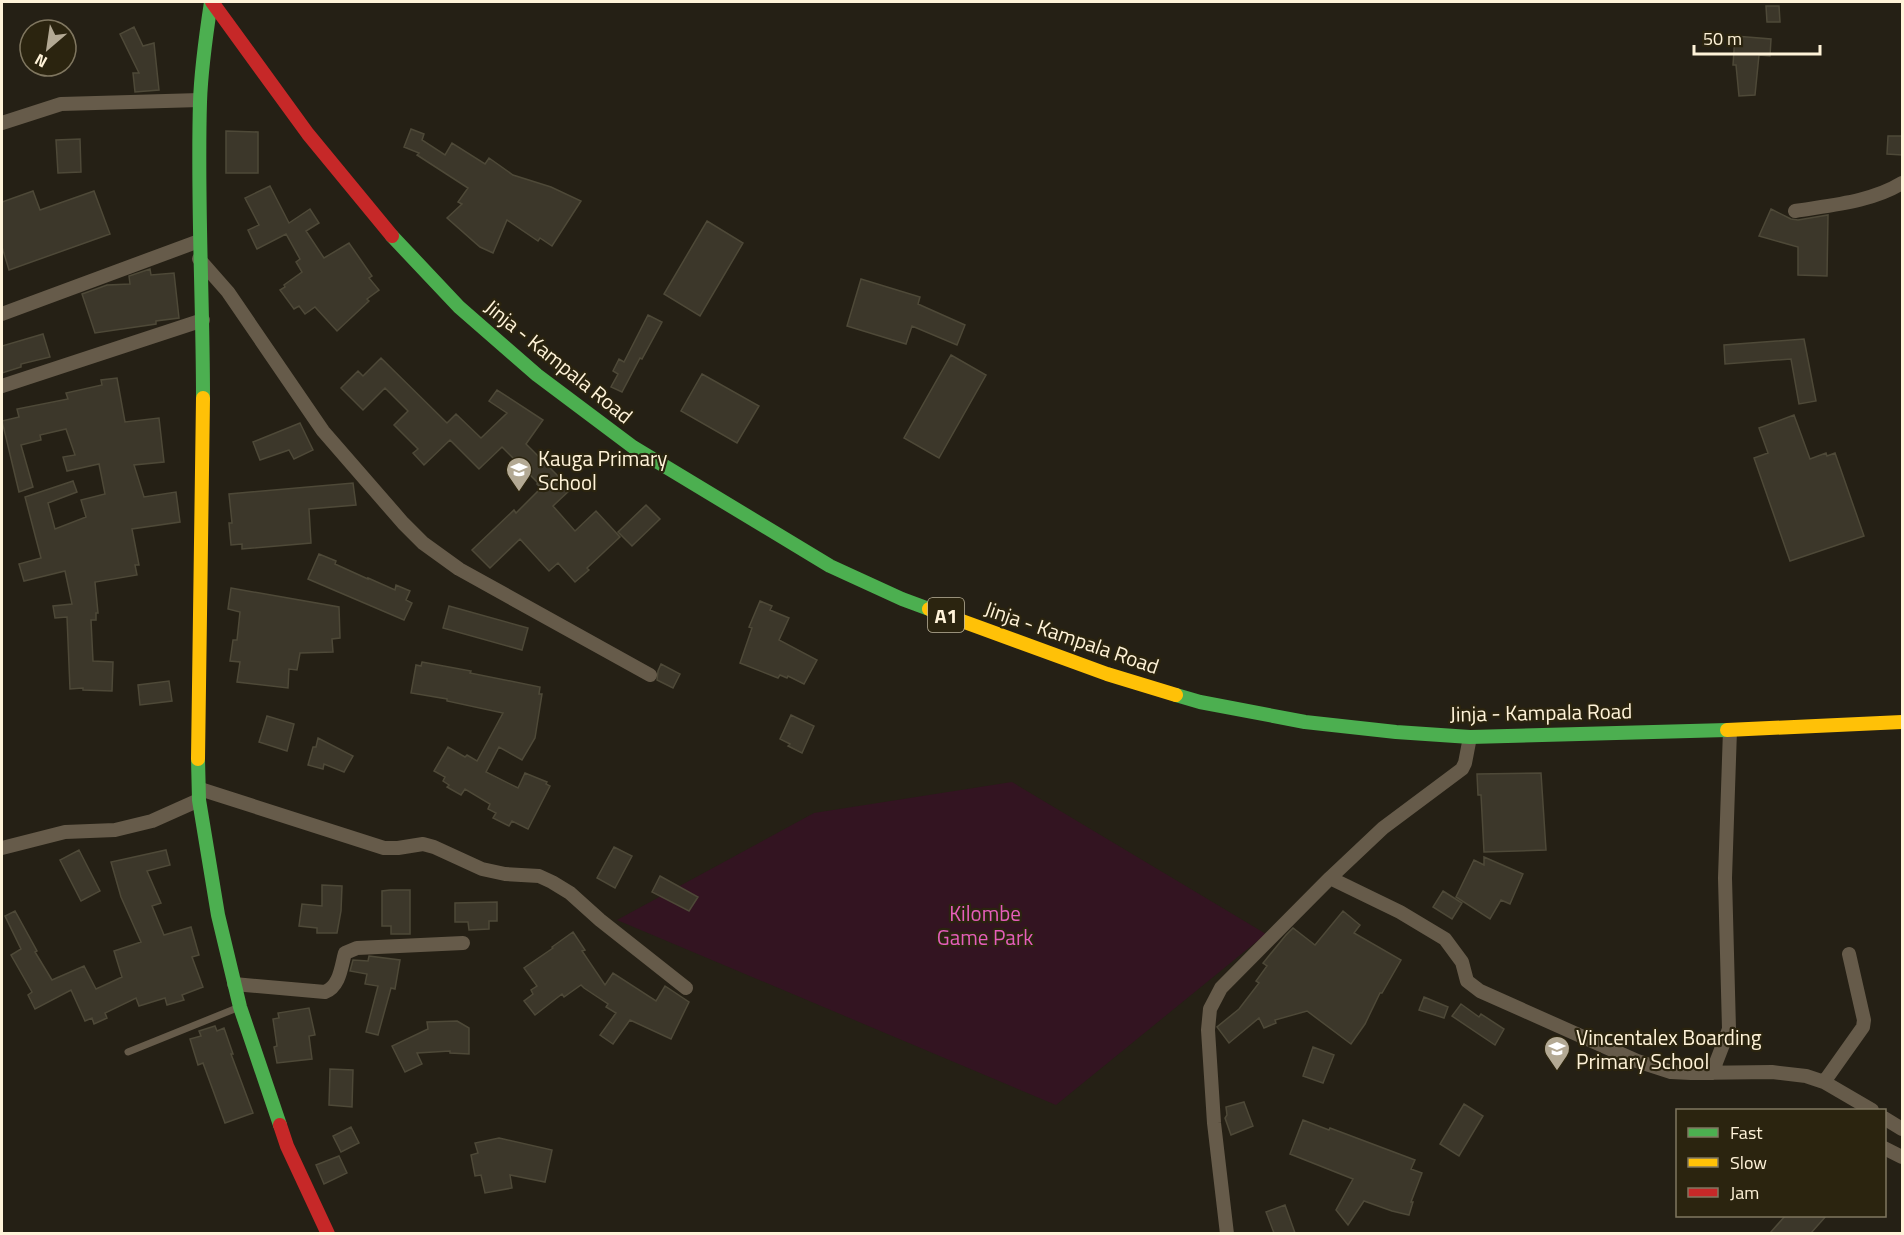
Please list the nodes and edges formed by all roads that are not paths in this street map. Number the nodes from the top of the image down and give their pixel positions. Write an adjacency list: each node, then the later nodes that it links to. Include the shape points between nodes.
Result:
1 (212, 2): 2 (main road); 14 (main road, Jinja - Kampala Road / A1, via 308,134 395,240 459,307 537,375 633,447 830,567 1011,640 1200,702 1305,722)
2 (200, 100): 3 (street, via 62,104); 6 (main road)
3 (2, 123)
4 (1902, 183): 5 (street, via 1868,198)
5 (1795, 211)
6 (199, 241): 7 (main road); 8 (street)
7 (199, 259): 9 (main road); 11 (street, via 228,292 323,431 423,543 459,569)
8 (2, 314)
9 (203, 320): 10 (street); 15 (main road)
10 (2, 386)
11 (650, 675)
12 (1902, 722): 13 (main road, Jinja - Kampala Road / A1)
13 (1730, 729): 14 (main road, Jinja - Kampala Road / A1); 24 (street, via 1725,878 1729,1029)
14 (1470, 737): 17 (street, via 1462,769 1383,828)
15 (200, 795): 16 (street, via 152,820 115,830 65,832); 20 (main road, via 218,915); 21 (street, via 384,848 423,844 482,869 539,876 570,893)
16 (2, 848)
17 (1330, 878): 24 (street, via 1446,939 1462,962 1467,981 1480,991 1637,1061 1671,1072); 32 (street, via 1221,988 1210,1009 1214,1123)
18 (463, 943): 20 (street, via 357,948 345,953 337,982 326,992)
19 (1849, 954): 25 (street, via 1863,1027)
20 (234, 984): 22 (main road)
21 (686, 988)
22 (240, 1007): 23 (lane); 31 (main road, via 287,1146)
23 (128, 1052)
24 (1712, 1073): 25 (street, via 1772,1072)
25 (1824, 1082): 26 (street)
26 (1870, 1109)
27 (1886, 1119): 28 (street)
28 (1902, 1127)
29 (1886, 1149): 30 (street)
30 (1902, 1157)
31 (328, 1233)
32 (1227, 1233)

